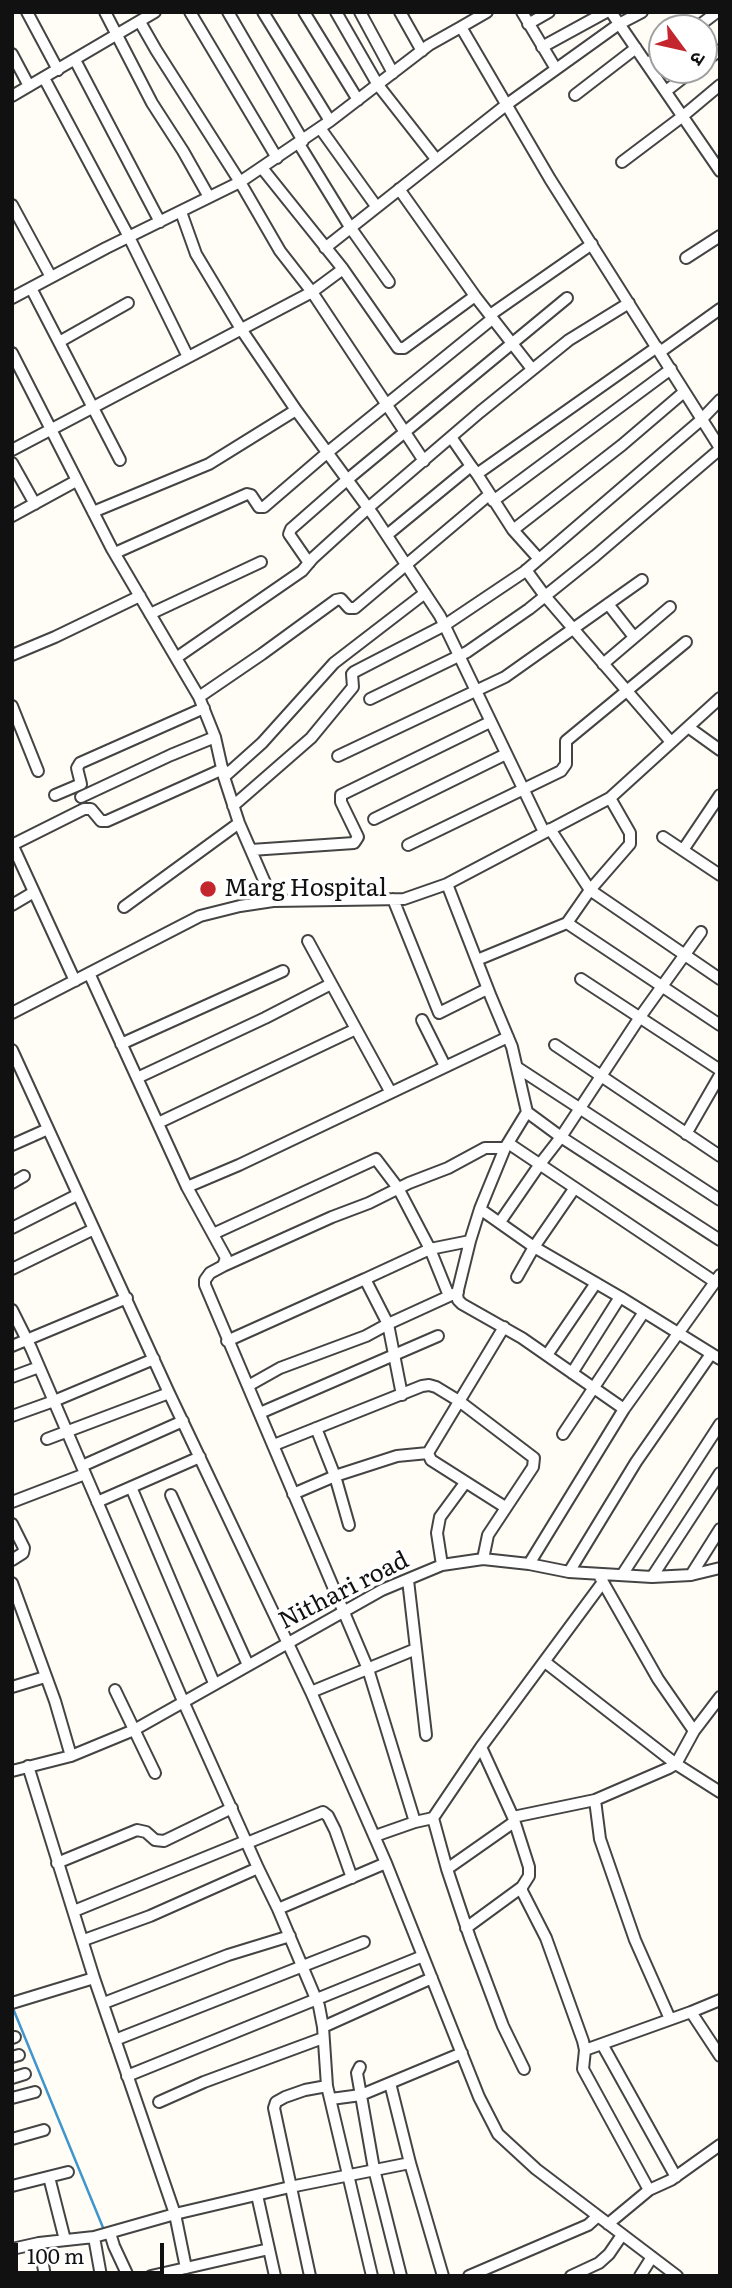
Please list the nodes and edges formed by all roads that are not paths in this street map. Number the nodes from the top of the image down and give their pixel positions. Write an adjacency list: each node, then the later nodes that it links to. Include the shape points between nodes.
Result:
1 (27, 12): 27 (street)
2 (105, 12): 19 (street)
3 (190, 12): 42 (street)
4 (228, 12): 41 (street)
5 (263, 12): 40 (street)
6 (304, 12): 37 (street)
7 (336, 12): 31 (street)
8 (360, 12): 28 (street)
9 (400, 12): 22 (street)
10 (487, 12): 18 (street)
11 (522, 12): 16 (street)
12 (549, 12): 16 (street)
13 (609, 12): 17 (street); 20 (street)
14 (642, 12): 17 (street)
15 (147, 16): 19 (street); 47 (street, via 156,50)
16 (528, 24): 20 (street)
17 (619, 24): 21 (street); 26 (street)
18 (461, 27): 22 (street); 38 (street)
19 (118, 34): 24 (street); 49 (street, via 152,103)
20 (542, 47): 26 (street)
21 (636, 48): 25 (street); 35 (street)
22 (422, 51): 28 (street)
23 (12, 54): 33 (street)
24 (75, 60): 27 (street); 53 (street)
25 (647, 64): 34 (street)
26 (556, 69): 38 (street)
27 (58, 70): 29 (street)
28 (393, 73): 31 (street)
29 (44, 78): 33 (street); 56 (street)
30 (675, 84): 34 (street)
31 (378, 85): 37 (street); 43 (street)
32 (720, 85): 39 (street)
33 (29, 86): 36 (street)
34 (666, 91): 39 (street)
35 (575, 95)
36 (12, 96)
37 (358, 100): 40 (street)
38 (506, 104): 43 (street); 57 (street)
39 (683, 116): 44 (street); 45 (street)
40 (325, 125): 41 (street); 51 (street)
41 (301, 142): 42 (street); 54 (street)
42 (277, 158): 46 (street)
43 (436, 159): 48 (street)
44 (622, 162)
45 (718, 164)
46 (262, 168): 47 (street); 58 (street)
47 (240, 181): 49 (street); 64 (street, via 280,251)
48 (399, 189): 51 (street); 65 (street)
49 (209, 197): 52 (street)
50 (12, 205): 61 (street)
51 (376, 206): 54 (street)
52 (181, 212): 53 (street); 72 (street, via 196,254)
53 (160, 222): 56 (street)
54 (350, 228): 58 (street); 62 (street)
55 (720, 236): 59 (street)
56 (129, 237): 61 (street); 77 (street)
57 (592, 244): 69 (street); 71 (street)
58 (325, 248): 60 (street)
59 (687, 258)
60 (342, 270): 64 (street); 65 (street, via 398,348)
61 (51, 277): 63 (street)
62 (389, 282)
63 (31, 288): 66 (street); 73 (street)
64 (312, 292): 72 (street); 82 (street)
65 (475, 296): 71 (street)
66 (12, 298)
67 (568, 298): 74 (street)
68 (128, 303): 73 (street)
69 (629, 303): 75 (street); 78 (street)
70 (720, 309): 75 (street)
71 (491, 317): 74 (street); 82 (street)
72 (241, 329): 77 (street); 84 (street)
73 (59, 342): 83 (street)
74 (511, 344): 78 (street); 87 (street)
75 (658, 349): 79 (street); 95 (street)
76 (12, 353): 86 (street)
77 (188, 357): 83 (street)
78 (532, 369): 88 (street)
79 (671, 369): 80 (street); 98 (street)
80 (684, 392): 85 (street); 103 (street)
81 (720, 401): 85 (street)
82 (386, 404): 87 (street); 91 (street)
83 (93, 409): 86 (street); 92 (street)
84 (296, 410): 91 (street); 101 (street, via 209,464)
85 (701, 420): 89 (street); 106 (street)
86 (51, 431): 90 (street); 97 (street)
87 (405, 432): 93 (street); 96 (street)
88 (451, 437): 93 (street); 95 (street)
89 (719, 447): 114 (street)
90 (12, 450)
91 (328, 452): 96 (street); 105 (street, via 264,507 247,494)
92 (120, 460)
93 (424, 461): 100 (street)
94 (12, 463): 99 (street)
95 (474, 470): 98 (street); 104 (street)
96 (348, 479): 100 (street); 108 (street, via 289,532)
97 (76, 481): 99 (street); 101 (street)
98 (492, 498): 103 (street); 109 (street)
99 (34, 504): 102 (street)
100 (369, 508): 104 (street); 108 (street)
101 (93, 512): 105 (street)
102 (12, 516)
103 (513, 530): 106 (street)
104 (387, 535): 109 (street)
105 (114, 553): 113 (street)
106 (540, 559): 110 (street)
107 (261, 562): 117 (street)
108 (309, 563): 124 (street)
109 (407, 565): 112 (street); 128 (street, via 355,608 336,600)
110 (526, 570): 114 (street); 118 (street)
111 (642, 580): 115 (street)
112 (425, 593): 118 (street); 143 (street, via 334,663 262,743)
113 (140, 596): 117 (street); 122 (street)
114 (545, 596): 119 (street); 123 (street)
115 (608, 604): 119 (street); 120 (street)
116 (670, 607): 120 (street)
117 (150, 614): 124 (street)
118 (445, 625): 123 (street); 149 (street, via 354,672 353,687 311,738)
119 (574, 630): 125 (street); 126 (street)
120 (634, 637): 125 (street)
121 (686, 642): 127 (street)
122 (12, 655)
123 (459, 656): 126 (street); 130 (street)
124 (176, 658): 128 (street)
125 (603, 664): 127 (street)
126 (476, 692): 133 (street); 141 (street)
127 (628, 692): 138 (street); 144 (street, via 566,741 566,764 561,771)
128 (199, 696): 132 (street)
129 (720, 698): 134 (street)
130 (370, 699)
131 (12, 706): 135 (street)
132 (204, 708): 136 (street); 146 (street, via 80,763 81,784)
133 (490, 722): 140 (street); 156 (street, via 341,795 358,837 354,843)
134 (688, 727): 138 (street); 139 (street)
135 (24, 736): 137 (street); 142 (street)
136 (215, 737): 143 (street); 147 (street)
137 (12, 740)
138 (671, 742): 148 (street)
139 (720, 750)
140 (506, 754): 144 (street); 150 (street)
141 (338, 756)
142 (38, 771)
143 (223, 773): 149 (street); 154 (street, via 107,821 84,809)
144 (523, 789): 152 (street); 155 (street)
145 (720, 795): 157 (street)
146 (55, 796)
147 (81, 797)
148 (610, 798): 152 (street); 160 (street, via 631,838)
149 (233, 806): 151 (street)
150 (374, 819)
151 (239, 823): 156 (street); 165 (street)
152 (547, 831): 159 (street); 160 (street)
153 (663, 837): 157 (street)
154 (12, 845): 161 (street)
155 (408, 845)
156 (251, 850): 163 (street)
157 (683, 850): 158 (street)
158 (720, 875)
159 (447, 884): 162 (street); 170 (street)
160 (590, 890): 166 (street); 169 (street)
161 (34, 892): 164 (street); 175 (street)
162 (393, 899): 163 (street); 178 (street, via 439,1013)
163 (273, 901): 172 (street, via 200,916)
164 (12, 905)
165 (124, 907)
166 (567, 923): 170 (street); 177 (street)
167 (701, 932): 169 (street)
168 (308, 941): 176 (street)
169 (685, 956): 174 (street); 177 (street)
170 (477, 960): 178 (street)
171 (283, 971): 185 (street)
172 (89, 974): 175 (street); 185 (street)
173 (581, 979): 180 (street)
174 (720, 979)
175 (75, 981): 179 (street)
176 (331, 984): 183 (street); 192 (street)
177 (662, 986): 180 (street); 182 (street)
178 (487, 989): 184 (street)
179 (12, 1013)
180 (640, 1017): 190 (street); 191 (street)
181 (422, 1020): 188 (street)
182 (720, 1025)
183 (356, 1030): 193 (street); 196 (street)
184 (508, 1037): 188 (street); 189 (street)
185 (121, 1044): 192 (street)
186 (555, 1045): 191 (street)
187 (12, 1051): 197 (street)
188 (444, 1066): 193 (street)
189 (518, 1068): 194 (street); 195 (street)
190 (720, 1073): 198 (street)
191 (601, 1076): 194 (street); 198 (street)
192 (138, 1078): 196 (street)
193 (390, 1091): 206 (street)
194 (580, 1107): 199 (street); 210 (street)
195 (527, 1112): 199 (street); 201 (street)
196 (158, 1123): 206 (street)
197 (48, 1129): 200 (street); 209 (street)
198 (686, 1133): 202 (street)
199 (561, 1137): 203 (street); 216 (street)
200 (12, 1145)
201 (506, 1145): 203 (street); 207 (street, via 485,1149); 211 (street)
202 (720, 1156)
203 (540, 1164): 208 (street); 212 (street)
204 (24, 1176): 205 (street)
205 (12, 1183)
206 (187, 1187): 215 (street)
207 (398, 1188): 215 (street, via 379,1161 373,1160); 219 (street); 220 (street)
208 (574, 1189): 218 (street); 224 (street)
209 (78, 1195): 213 (street); 214 (street)
210 (720, 1200)
211 (480, 1209): 212 (street); 217 (street)
212 (500, 1222): 218 (street)
213 (12, 1228)
214 (94, 1229): 221 (street); 228 (street)
215 (213, 1234): 220 (street, via 226,1258)
216 (720, 1240)
217 (470, 1241): 219 (street); 226 (street)
218 (534, 1247): 222 (street); 225 (street)
219 (430, 1249): 223 (street); 226 (street)
220 (223, 1266): 236 (street, via 210,1273 205,1285)
221 (12, 1269)
222 (517, 1277)
223 (365, 1279): 231 (street); 236 (street)
224 (718, 1279): 233 (street)
225 (596, 1283): 227 (street); 239 (street)
226 (453, 1294): 231 (street); 232 (street, via 462,1304)
227 (620, 1297): 230 (street); 243 (street)
228 (127, 1298): 235 (street); 241 (street)
229 (12, 1310): 235 (street)
230 (644, 1312): 233 (street); 246 (street)
231 (388, 1324): 238 (street); 245 (street)
232 (504, 1327): 239 (street); 250 (street)
233 (677, 1332): 240 (street); 251 (street)
234 (438, 1336): 238 (street)
235 (27, 1340): 237 (street); 242 (street)
236 (227, 1341): 245 (street)
237 (12, 1346)
238 (394, 1355): 248 (street); 252 (street)
239 (547, 1355): 243 (street)
240 (716, 1356): 281 (street, via 636,1462)
241 (154, 1359): 247 (street); 249 (street)
242 (39, 1367): 244 (street); 249 (street)
243 (572, 1373): 246 (street)
244 (12, 1377)
245 (248, 1386): 252 (street)
246 (593, 1387): 251 (street); 258 (street)
247 (169, 1393): 254 (street); 257 (street)
248 (402, 1395): 250 (street, via 429,1385); 256 (street)
249 (54, 1401): 253 (street); 257 (street)
250 (460, 1401): 261 (street); 272 (street, via 534,1458 533,1467)
251 (624, 1409): 278 (street)
252 (260, 1413): 260 (street)
253 (12, 1416)
254 (183, 1421): 262 (street); 263 (street)
255 (720, 1424): 282 (street)
256 (316, 1429): 260 (street); 265 (street)
257 (67, 1433): 259 (street); 263 (street)
258 (563, 1433)
259 (47, 1439)
260 (274, 1445): 268 (street)
261 (428, 1453): 265 (street, via 397,1456); 266 (street, via 431,1460)
262 (200, 1457): 267 (street); 290 (street)
263 (83, 1470): 270 (street); 271 (street)
264 (720, 1473): 284 (street)
265 (335, 1476): 268 (street); 274 (street)
266 (465, 1483): 272 (street); 279 (street, via 440,1517 437,1533)
267 (131, 1487): 271 (street); 296 (street)
268 (293, 1494): 289 (street)
269 (171, 1495): 293 (street)
270 (12, 1502)
271 (97, 1502): 301 (street)
272 (505, 1507): 276 (street, via 488,1535)
273 (12, 1524): 277 (street, via 23,1548 21,1556)
274 (349, 1525)
275 (720, 1529): 283 (street)
276 (483, 1559): 278 (street, Nithari road); 279 (street, Nithari road)
277 (12, 1560)
278 (529, 1564): 281 (street, Nithari road)
279 (442, 1566): 286 (street, Nithari road)
280 (720, 1568): 283 (street, Nithari road)
281 (569, 1572): 285 (street, Nithari road)
282 (622, 1575): 284 (street, Nithari road); 285 (street, Nithari road)
283 (691, 1575): 284 (street, Nithari road)
284 (652, 1577)
285 (601, 1578): 292 (street); 303 (street, via 658,1679)
286 (408, 1580): 289 (street, Nithari road); 291 (street)
287 (12, 1583): 288 (street)
288 (17, 1608): 295 (street)
289 (344, 1612): 290 (street, Nithari road); 294 (street)
290 (289, 1643): 293 (street, Nithari road); 299 (street)
291 (416, 1649): 294 (street); 304 (street)
292 (544, 1661): 305 (street); 307 (street)
293 (248, 1665): 296 (street, Nithari road)
294 (368, 1669): 299 (street); 316 (street)
295 (45, 1676): 297 (street); 306 (street)
296 (214, 1683): 301 (street, Nithari road)
297 (12, 1688)
298 (115, 1690): 302 (street)
299 (311, 1692): 317 (street)
300 (719, 1700): 303 (street)
301 (183, 1702): 302 (street, Nithari road); 313 (street)
302 (134, 1730): 306 (street, Nithari road); 310 (street)
303 (694, 1731): 307 (street)
304 (426, 1735)
305 (481, 1747): 314 (street); 315 (street)
306 (71, 1756): 308 (street, Nithari road)
307 (676, 1763): 311 (street); 312 (street)
308 (28, 1766): 309 (street, Nithari road); 319 (street)
309 (12, 1771)
310 (156, 1773)
311 (720, 1792)
312 (595, 1800): 315 (street); 340 (street, via 600,1839 635,1940)
313 (232, 1808): 318 (street); 319 (street, via 164,1841 136,1830)
314 (433, 1818): 316 (street); 322 (street)
315 (514, 1820): 322 (street); 324 (street, via 530,1872)
316 (415, 1822): 317 (street)
317 (375, 1836): 320 (street)
318 (246, 1842): 321 (street); 323 (street, via 323,1812 335,1830); 326 (street)
319 (57, 1863): 326 (street)
320 (386, 1863): 323 (street); 331 (street)
321 (258, 1868): 325 (street); 329 (street)
322 (447, 1869): 327 (street)
323 (352, 1878): 325 (street)
324 (522, 1887): 327 (street); 344 (street, via 546,1938)
325 (278, 1909): 328 (street)
326 (74, 1911): 329 (street)
327 (466, 1928): 348 (street)
328 (290, 1936): 332 (street); 338 (street)
329 (84, 1940): 333 (street)
330 (364, 1942): 332 (street)
331 (423, 1956): 334 (street); 335 (street)
332 (301, 1966): 335 (street); 342 (street)
333 (94, 1978): 337 (street); 338 (street)
334 (432, 1978): 341 (street); 345 (street)
335 (316, 2000): 341 (street); 350 (street)
336 (720, 2000): 339 (street)
337 (14, 2003)
338 (104, 2003): 342 (street)
339 (691, 2012): 340 (street); 346 (street)
340 (670, 2019): 343 (street)
341 (323, 2032): 353 (street); 358 (street)
342 (115, 2040): 350 (street)
343 (602, 2044): 344 (street); 366 (street)
344 (585, 2050): 370 (street, via 582,2065 587,2078)
345 (462, 2053): 352 (street); 373 (street, via 498,2134)
346 (720, 2056)
347 (360, 2067): 355 (street)
348 (524, 2069)
349 (25, 2074): 351 (street)
350 (127, 2076): 372 (street)
351 (12, 2078)
352 (390, 2083): 355 (street); 362 (street)
353 (327, 2086): 357 (street); 369 (street, via 276,2102)
354 (35, 2092): 356 (street)
355 (361, 2095): 357 (street); 363 (street)
356 (12, 2098)
357 (331, 2099): 365 (street)
358 (159, 2102)
359 (44, 2130): 360 (street)
360 (12, 2139)
361 (720, 2145): 366 (street)
362 (410, 2162): 363 (street); 391 (street)
363 (374, 2169): 365 (street); 390 (street)
364 (68, 2172): 367 (street)
365 (349, 2174): 369 (street); 389 (street)
366 (676, 2176): 370 (street)
367 (49, 2177): 368 (street); 377 (street)
368 (12, 2186)
369 (290, 2187): 371 (street); 388 (street)
370 (649, 2190): 374 (street)
371 (257, 2195): 372 (street); 380 (street)
372 (175, 2214): 375 (street); 382 (street)
373 (598, 2216): 374 (street); 392 (street, via 588,2225)
374 (608, 2224): 376 (street)
375 (104, 2234): 377 (street); 384 (street); 385 (street)
376 (622, 2235): 381 (street); 393 (street, via 599,2263)
377 (65, 2240): 378 (street)
378 (38, 2244): 379 (street); 383 (street)
379 (12, 2249)
380 (269, 2249): 382 (street); 387 (street)
381 (652, 2257): 394 (street); 395 (street)
382 (183, 2271): 386 (street)
383 (45, 2276)
384 (102, 2276)
385 (128, 2276)
386 (151, 2276)
387 (275, 2276)
388 (310, 2276)
389 (372, 2276)
390 (401, 2276)
391 (443, 2276)
392 (469, 2276)
393 (571, 2276)
394 (640, 2276)
395 (677, 2276)

